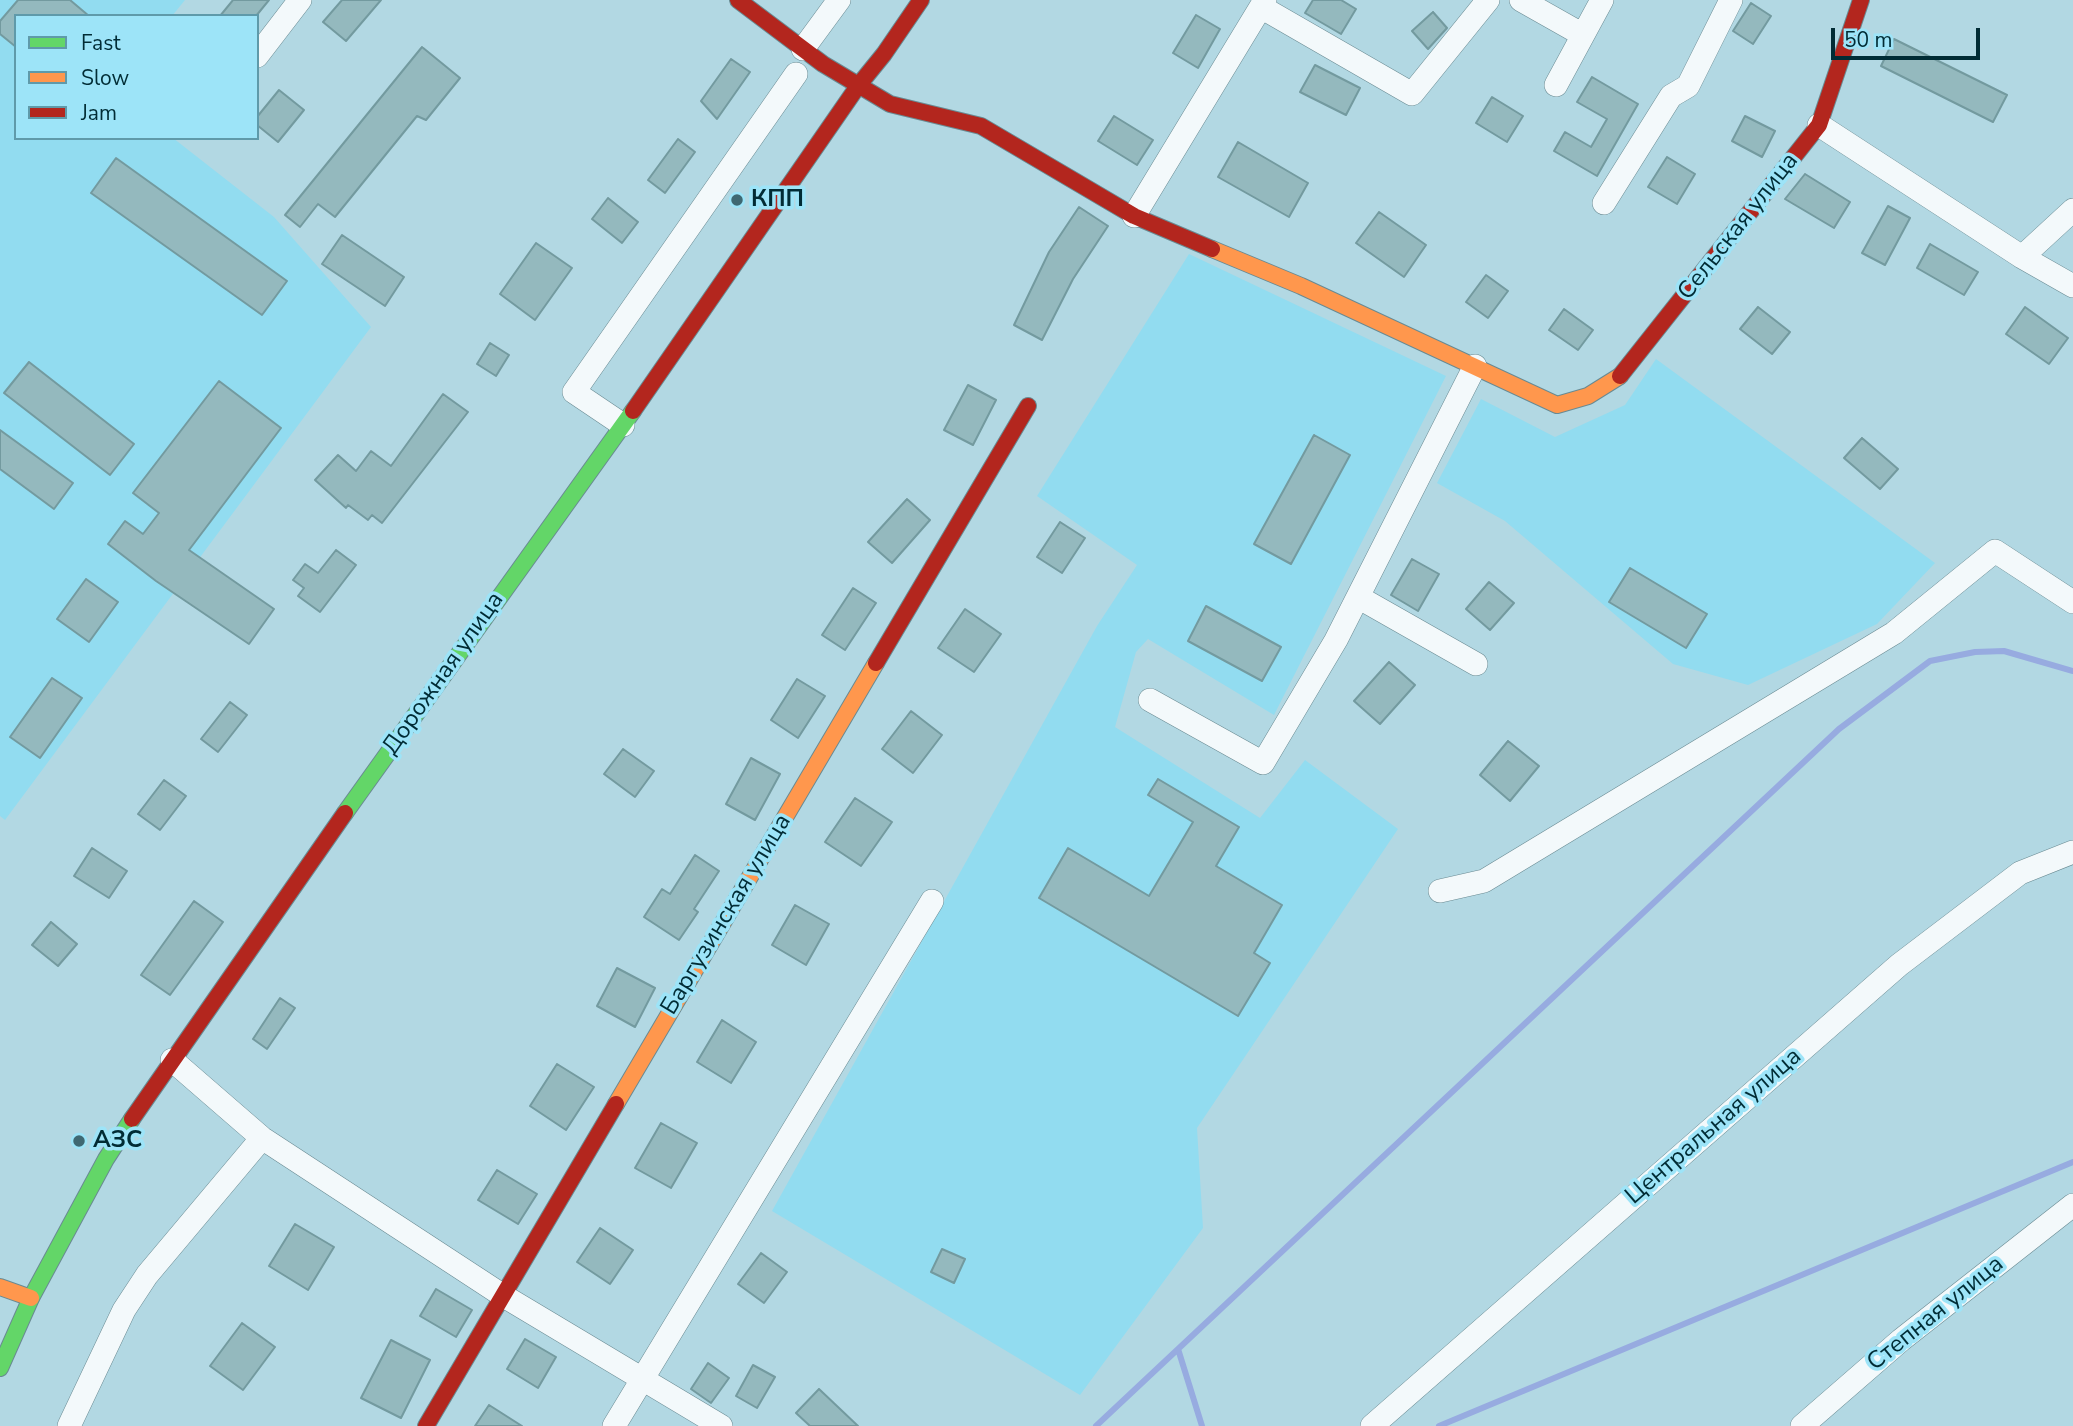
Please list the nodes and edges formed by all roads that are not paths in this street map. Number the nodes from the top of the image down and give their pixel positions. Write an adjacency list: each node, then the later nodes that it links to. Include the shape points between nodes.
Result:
1 (300, 0): 13 (street)
2 (738, 0): 12 (street)
3 (839, 0): 12 (street)
4 (921, 0): 16 (street, Дорожная улица)
5 (1488, 0): 10 (street, via 1412,94)
6 (1521, 0): 11 (street)
7 (1602, 0): 11 (street)
8 (1731, 0): 18 (street, via 1688,86 1671,96)
9 (1861, 0): 17 (street, Сельская улица)
10 (1263, 4): 20 (street)
11 (1583, 35): 15 (street)
12 (803, 49): 16 (street)
13 (259, 52)
14 (796, 74): 25 (street, via 574,392)
15 (1556, 85)
16 (859, 86): 20 (street, via 900,108 981,126); 25 (street, Дорожная улица)
17 (1819, 125): 21 (street); 23 (street, Сельская улица, via 1618,379 1588,397 1557,405)
18 (1604, 203)
19 (2073, 210): 21 (street)
20 (1134, 216): 23 (street)
21 (2022, 257): 22 (street)
22 (2073, 286)
23 (1475, 366): 26 (street)
24 (1028, 406): 37 (street, Баргузинская улица)
25 (623, 425): 33 (street, Дорожная улица)
26 (1358, 597): 28 (street); 29 (street, via 1263,763)
27 (2073, 602): 31 (street, via 1995,551 1894,633 1484,881)
28 (1476, 664)
29 (1150, 700)
30 (2073, 852): 45 (street, Центральная улица, via 2020,873 1899,965)
31 (1440, 891)
32 (932, 901): 40 (street)
33 (172, 1060): 34 (street); 38 (street, Дорожная улица, via 106,1159)
34 (262, 1138): 37 (street); 41 (street, via 124,1310)
35 (2073, 1205): 46 (street, Степная улица, via 1901,1340)
36 (0, 1287): 38 (street)
37 (502, 1295): 40 (street); 42 (street, Баргузинская улица)
38 (31, 1298): 39 (street, Дорожная улица)
39 (0, 1368)
40 (644, 1380): 43 (street); 44 (street)
41 (69, 1426)
42 (426, 1426)
43 (614, 1426)
44 (721, 1426)
45 (1372, 1426)
46 (1802, 1426)

